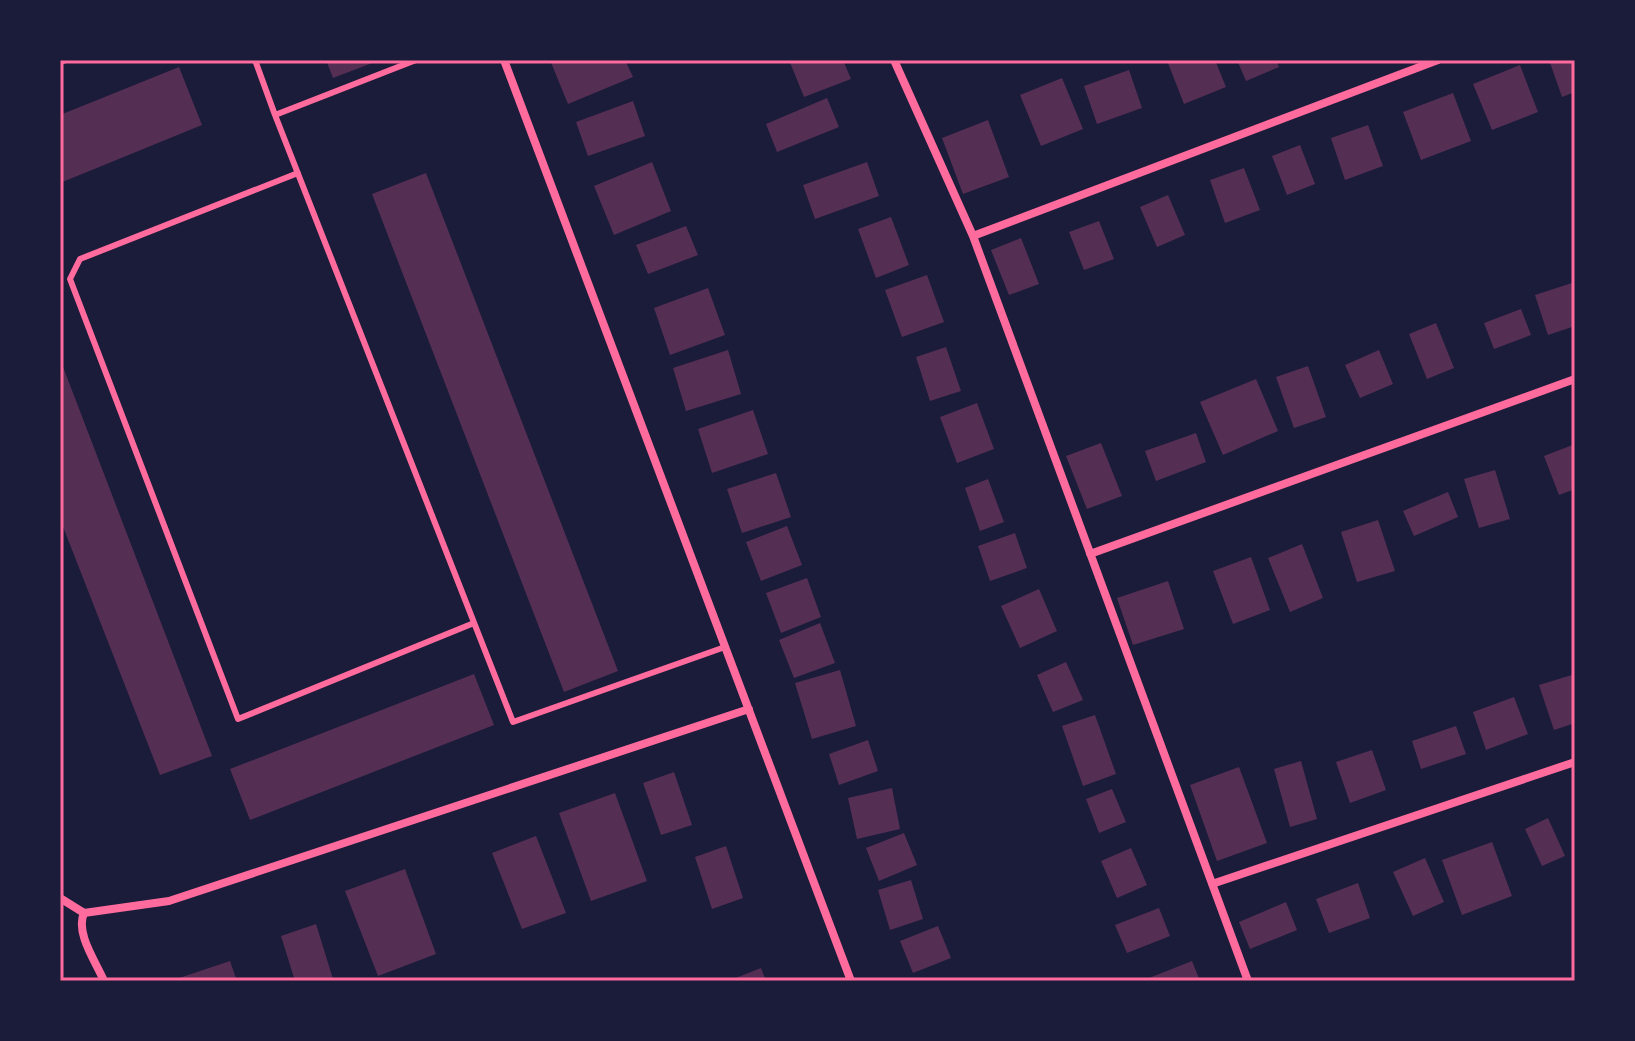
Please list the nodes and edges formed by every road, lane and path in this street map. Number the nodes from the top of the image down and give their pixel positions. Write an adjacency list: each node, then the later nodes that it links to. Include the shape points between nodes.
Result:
1 (66, 60): 7 (lane)
2 (255, 60): 8 (lane)
3 (416, 60): 8 (lane)
4 (504, 60): 14 (street)
5 (894, 60): 10 (street)
6 (1438, 60): 10 (street)
7 (60, 62)
8 (275, 115): 9 (lane)
9 (298, 173): 13 (lane); 13 (lane, via 80,259 70,279 238,719)
10 (973, 236): 12 (street)
11 (1575, 379): 12 (street)
12 (1090, 554): 17 (street)
13 (474, 623): 14 (lane, via 513,722)
14 (725, 647): 15 (street)
15 (749, 709): 19 (street, via 169,901); 21 (street)
16 (1575, 762): 17 (street)
17 (1212, 884): 22 (street)
18 (60, 898): 19 (street)
19 (84, 913): 20 (street, via 83,935)
20 (104, 981)
21 (851, 981)
22 (1248, 981)

